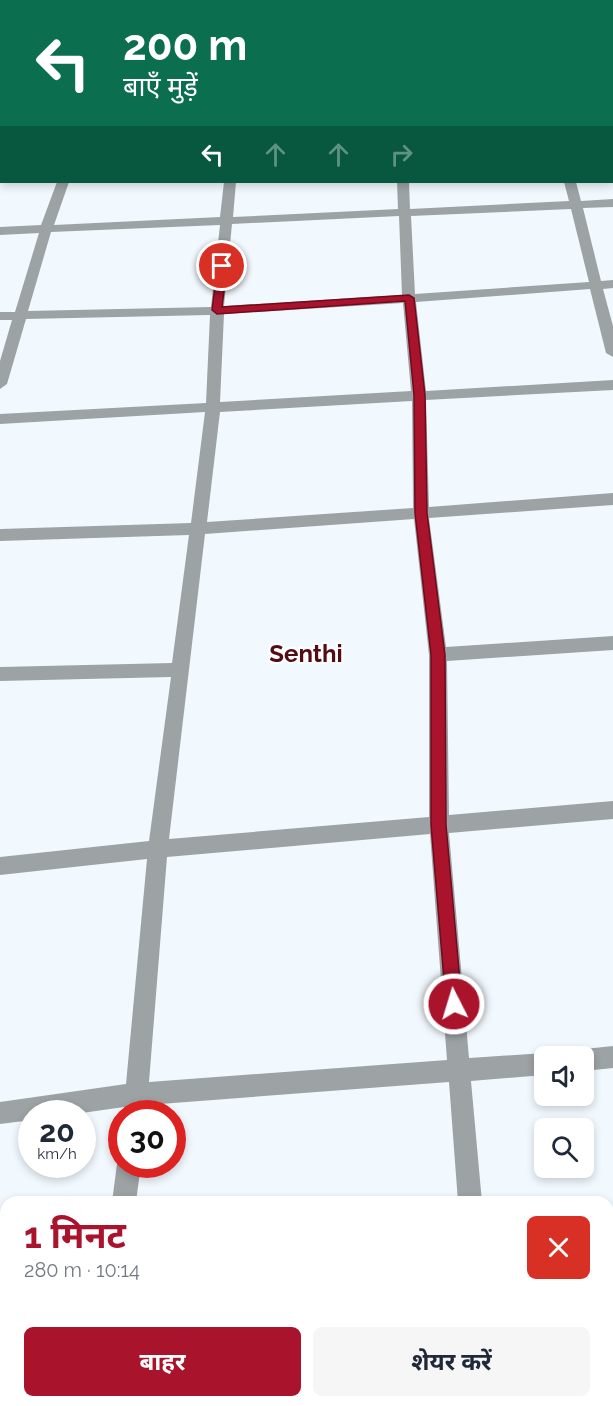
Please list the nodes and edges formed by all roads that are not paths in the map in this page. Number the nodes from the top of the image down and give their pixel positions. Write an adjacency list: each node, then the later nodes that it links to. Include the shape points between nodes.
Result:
1 (63, 183): 9 (street)
2 (230, 183): 8 (street)
3 (403, 183): 7 (street)
4 (570, 183): 6 (street)
5 (613, 203): 6 (street)
6 (574, 204): 7 (street); 12 (street)
7 (404, 212): 8 (street); 13 (street)
8 (227, 220): 9 (street); 14 (street)
9 (46, 229): 10 (street); 15 (street)
10 (0, 231)
11 (613, 284): 12 (street)
12 (595, 285): 13 (street); 17 (street)
13 (409, 298): 14 (street); 20 (street)
14 (217, 310): 15 (street); 21 (street)
15 (21, 315): 16 (street); 18 (street)
16 (0, 316)
17 (613, 353)
18 (0, 384)
19 (613, 385): 20 (street)
20 (419, 395): 21 (street); 24 (street)
21 (213, 407): 22 (street); 25 (street)
22 (0, 419)
23 (613, 499): 24 (street)
24 (421, 513): 25 (street); 28 (street)
25 (197, 529): 26 (street); 29 (street)
26 (0, 535)
27 (613, 643): 28 (street)
28 (438, 655): 32 (street)
29 (180, 670): 30 (street); 33 (street)
30 (0, 674)
31 (613, 810): 32 (street)
32 (439, 825): 33 (street); 38 (street)
33 (158, 849): 34 (street); 39 (street)
34 (0, 866)
35 (613, 1057): 36 (street)
36 (594, 1059)
37 (534, 1065): 38 (street)
38 (459, 1072): 40 (street); 45 (street)
39 (136, 1100)
40 (167, 1100)
41 (108, 1105): 42 (street)
42 (0, 1113)
43 (127, 1178): 44 (street)
44 (125, 1196)
45 (469, 1196)

